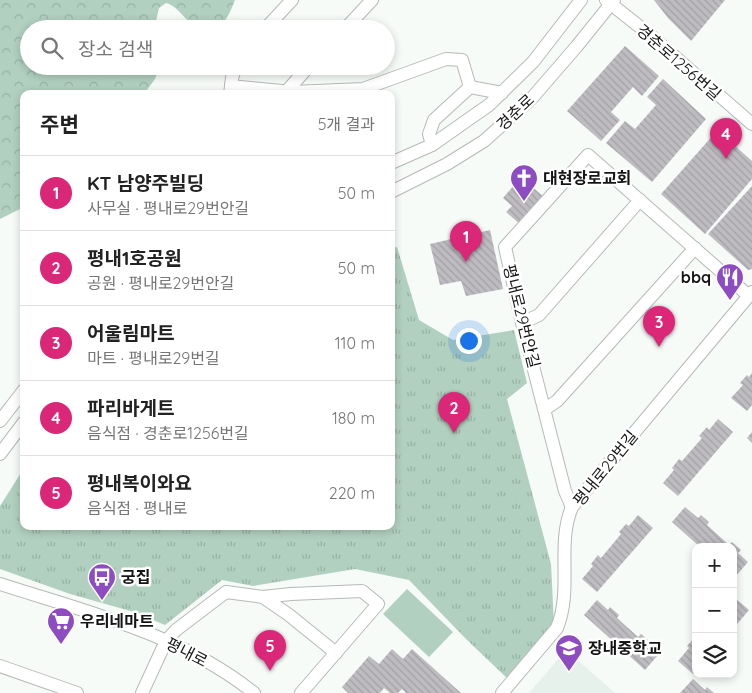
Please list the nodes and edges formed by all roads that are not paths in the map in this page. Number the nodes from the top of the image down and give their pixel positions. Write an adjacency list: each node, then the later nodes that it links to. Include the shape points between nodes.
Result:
1 (292, 0): 5 (street)
2 (372, 0): 6 (street)
3 (581, 0): 13 (street, 경춘로, via 533,62)
4 (610, 1): 14 (street, 경춘로1256번길); 17 (street, 경춘로, via 532,98 484,141)
5 (274, 20)
6 (353, 20)
7 (233, 75): 10 (street)
8 (302, 75): 11 (street)
9 (470, 87): 12 (street, via 462,60 446,59 363,89); 13 (street); 15 (street, via 434,120 429,134)
10 (231, 90)
11 (288, 90)
12 (337, 90)
13 (502, 93): 15 (street, 경춘로)
14 (752, 124)
15 (432, 145): 16 (street, 경춘로)
16 (395, 161)
17 (395, 190)
18 (640, 200): 19 (street, 평내로29번안길); 21 (street, via 539,315); 21 (street, 평내로29번안길, via 588,155 505,247)
19 (695, 248): 20 (street, 평내로29번안길); 23 (street, via 557,401)
20 (750, 294): 27 (street, 평내로29번길)
21 (522, 323): 23 (street, 평내로29번안길)
22 (20, 395): 24 (street)
23 (545, 409): 27 (street, 평내로29번안길)
24 (0, 421)
25 (20, 427): 26 (street)
26 (0, 454)
27 (572, 507): 37 (street, 평내로29번길, via 566,533 562,616 557,628)
28 (0, 584): 30 (street, 평내로, via 136,628)
29 (263, 597): 30 (street, via 226,592); 31 (street); 31 (street, via 362,591 378,604)
30 (166, 641): 34 (street); 35 (street, 평내로, via 213,665)
31 (336, 653): 36 (street)
32 (0, 666): 33 (street)
33 (77, 693)
34 (142, 693)
35 (254, 693)
36 (301, 693)
37 (502, 693)

